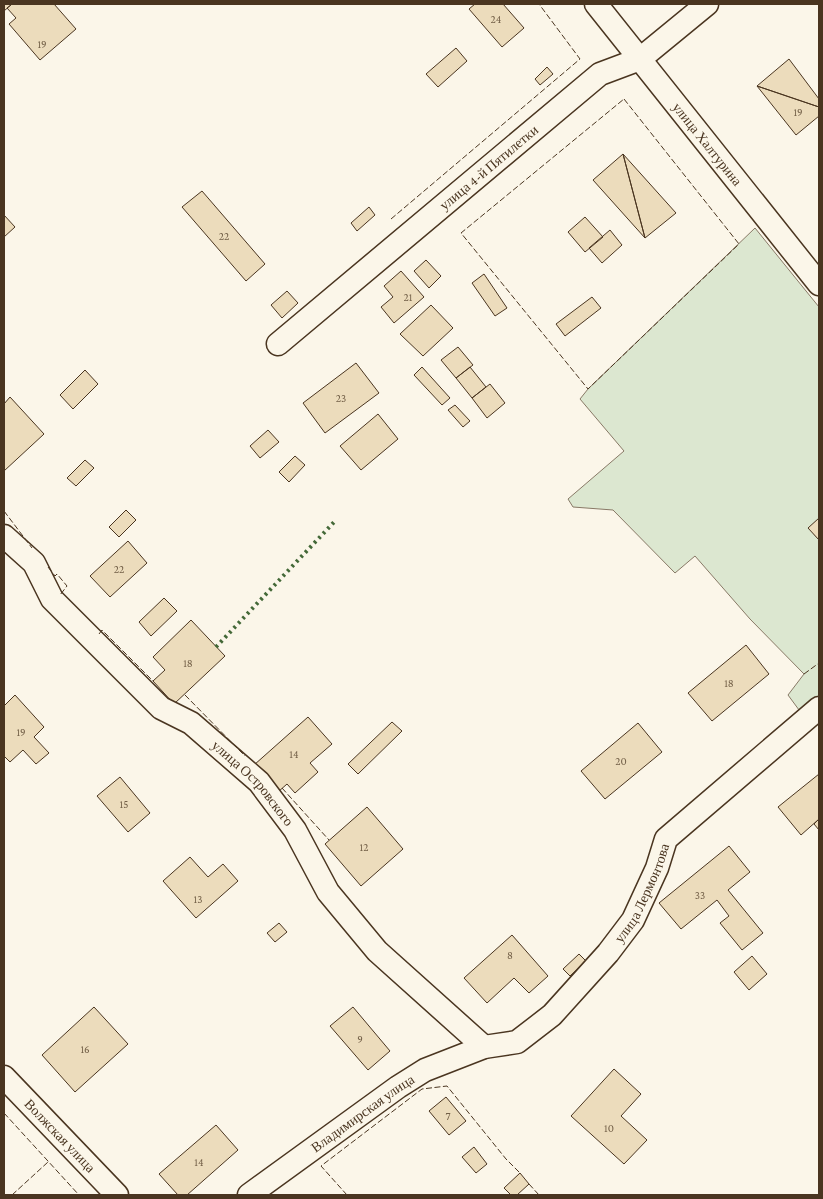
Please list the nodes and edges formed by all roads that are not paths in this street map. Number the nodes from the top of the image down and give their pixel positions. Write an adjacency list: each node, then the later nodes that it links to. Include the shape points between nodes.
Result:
1 (596, 4): 3 (street, улица Халтурина)
2 (707, 4): 3 (street, улица 4-й Пятилетки)
3 (640, 59): 4 (street, улица Халтурина); 5 (street, улица 4-й Пятилетки, via 600,74)
4 (819, 284)
5 (278, 344)
6 (4, 536): 8 (street, улица Островского, via 34,563 52,598 161,708 191,723 259,782 295,830 328,892 377,951)
7 (819, 708): 8 (street, улица Лермонтова, via 666,839 657,868 633,920 552,1015 516,1042)
8 (484, 1047): 11 (street, Владимирская улица, via 426,1070 398,1087)
9 (4, 1077): 10 (street, Волжская улица)
10 (117, 1195)
11 (249, 1195)

